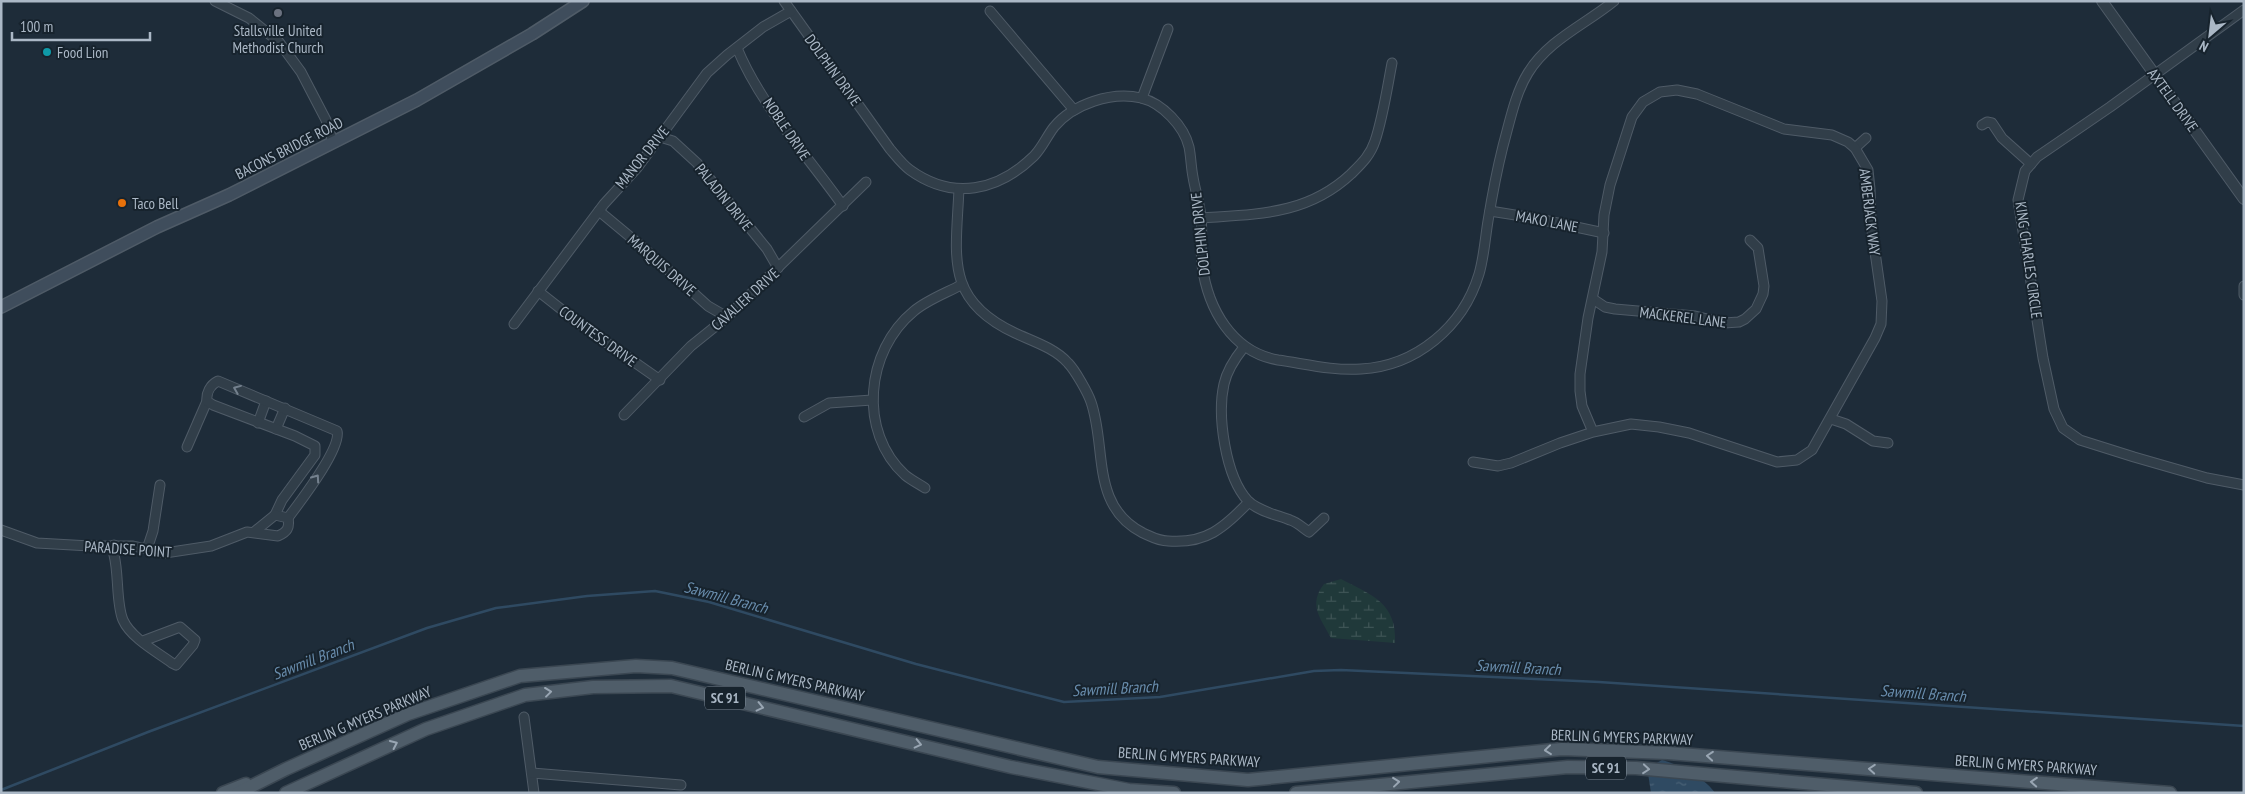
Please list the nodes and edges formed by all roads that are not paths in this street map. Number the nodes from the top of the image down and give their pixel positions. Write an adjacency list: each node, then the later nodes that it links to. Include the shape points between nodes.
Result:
1 (215, 1): 6 (street)
2 (583, 1): 19 (main road, BACONS BRIDGE ROAD, via 455,78)
3 (784, 1): 9 (street, DOLPHIN DRIVE)
4 (1614, 1): 27 (street, DOLPHIN DRIVE, via 1549,48 1527,74 1499,158)
5 (2102, 1): 13 (street, AXTELL DRIVE)
6 (227, 3): 19 (street, via 279,42 295,62 330,128)
7 (990, 10): 15 (street)
8 (2244, 10): 13 (street, KING CHARLES CIRCLE)
9 (791, 11): 11 (street, MANOR DRIVE, via 763,27); 23 (street, DOLPHIN DRIVE, via 890,149 908,169 932,183)
10 (1168, 29): 14 (street)
11 (738, 48): 17 (street, MANOR DRIVE, via 707,73); 25 (street, NOBLE DRIVE, via 770,106)
12 (1392, 63): 28 (street, via 1375,142 1366,160 1340,184 1315,200 1291,208)
13 (2154, 74): 21 (street, KING CHARLES CIRCLE, via 2044,151); 24 (street, AXTELL DRIVE)
14 (1142, 98): 15 (street, DOLPHIN DRIVE, via 1118,96); 28 (street, DOLPHIN DRIVE, via 1164,110 1180,127 1189,145)
15 (1074, 110): 23 (street, DOLPHIN DRIVE, via 1055,126 1036,154 1014,173 989,186)
16 (1982, 125): 21 (street, via 1992,123 2002,138)
17 (660, 137): 26 (street, MANOR DRIVE); 31 (street, PALADIN DRIVE, via 673,141 698,163 767,249)
18 (1866, 138): 20 (street)
19 (333, 142): 37 (main road, BACONS BRIDGE ROAD)
20 (1855, 148): 29 (street, AMBERJACK WAY, via 1832,135 1784,129 1698,94 1677,90 1660,92 1636,109 1624,135 1604,215); 48 (street, AMBERJACK WAY, via 1868,170 1881,316 1875,338)
21 (2031, 164): 56 (street, KING CHARLES CIRCLE, via 2022,179 2018,200 2043,358 2057,418 2063,428 2080,440 2207,478)
22 (866, 182): 25 (street, CAVALIER DRIVE)
23 (959, 189): 32 (street, via 957,259)
24 (2244, 199)
25 (843, 206): 31 (street, CAVALIER DRIVE)
26 (598, 211): 34 (street, MANOR DRIVE); 38 (street, MARQUIS DRIVE, via 708,306)
27 (1490, 211): 29 (street, MAKO LANE); 40 (street, DOLPHIN DRIVE, via 1480,269 1466,303 1446,331 1414,354 1368,368 1345,369 1267,358)
28 (1201, 218): 40 (street, DOLPHIN DRIVE, via 1206,287 1228,331)
29 (1604, 233): 36 (street, AMBERJACK WAY)
30 (1750, 240): 36 (street, MACKEREL LANE, via 1758,248 1763,294 1752,315 1739,322 1724,323 1695,316 1615,309)
31 (778, 268): 38 (street, CAVALIER DRIVE)
32 (961, 285): 42 (street, via 914,311 898,328 884,352 875,377); 58 (street, via 995,324 1051,350 1068,363 1091,402 1105,483 1113,506 1132,527 1159,541 1184,543 1208,537)
33 (2244, 286): 35 (street)
34 (538, 291): 39 (street, MANOR DRIVE); 41 (street, COUNTESS DRIVE)
35 (2244, 295)
36 (1592, 299): 51 (street, AMBERJACK WAY, via 1580,391)
37 (1, 307)
38 (728, 317): 41 (street, CAVALIER DRIVE, via 691,346)
39 (514, 324)
40 (1244, 346): 58 (street, via 1224,381 1221,406 1229,463)
41 (660, 380): 46 (street, CAVALIER DRIVE)
42 (872, 400): 47 (street, via 829,404); 57 (street, via 880,436 892,457 905,475)
43 (207, 401): 44 (street, one-way to 43, via 218,382 210,388); 49 (street); 53 (street)
44 (266, 401): 45 (street); 49 (street)
45 (285, 408): 50 (street); 60 (street, one-way to 45, via 324,466 338,435 334,429)
46 (624, 415)
47 (804, 417)
48 (1831, 419): 51 (street, AMBERJACK WAY, via 1812,450 1797,460 1787,462 1659,426 1631,424); 52 (street, via 1846,424 1872,441)
49 (258, 423): 50 (street)
50 (276, 429): 59 (street, via 312,444 316,451)
51 (1593, 432): 54 (street, via 1511,464 1498,466)
52 (1888, 443)
53 (187, 447)
54 (1473, 462)
55 (160, 485): 65 (street)
56 (2244, 485)
57 (925, 488)
58 (1249, 502): 61 (street, via 1292,520 1309,532)
59 (275, 515): 60 (street); 63 (street, PARADISE POINT)
60 (288, 518): 63 (street, PARADISE POINT, via 289,526 278,536)
61 (1324, 518)
62 (1, 530): 64 (street, PARADISE POINT, via 37,543)
63 (254, 532): 65 (street, PARADISE POINT, via 187,551 165,553)
64 (114, 546): 65 (street, PARADISE POINT); 66 (street, via 122,620)
65 (147, 549)
66 (143, 641): 66 (street, via 176,665 195,640 180,628)
67 (672, 668): 68 (main road); 71 (main road, BERLIN G MYERS PARKWAY / SC 91, one-way to 67, via 1668,753 1562,749 1248,780 1117,769); 72 (main road, BERLIN G MYERS PARKWAY / SC 91, via 636,666 520,676 408,714)
68 (671, 686): 70 (main road, SC 91, one-way to 68, via 426,729 525,695 593,687); 81 (main road, SC 91, one-way to 81, via 1011,766 1129,790)
69 (524, 717): 73 (street)
70 (365, 758): 78 (main road, SC 91); 79 (main road)
71 (1837, 766): 75 (main road); 84 (main road, BERLIN G MYERS PARKWAY / SC 91, one-way to 71)
72 (286, 769): 76 (main road); 77 (main road, BERLIN G MYERS PARKWAY / SC 91)
73 (532, 773): 74 (street); 80 (street)
74 (681, 785)
75 (1835, 787): 82 (main road, BERLIN G MYERS PARKWAY / SC 91, one-way to 75, via 1568,767 1636,768); 83 (main road, BERLIN G MYERS PARKWAY / SC 91)
76 (223, 793)
77 (238, 793)
78 (286, 793)
79 (302, 793)
80 (534, 793)
81 (1174, 793)
82 (1296, 793)
83 (1916, 793)
84 (2170, 793)

